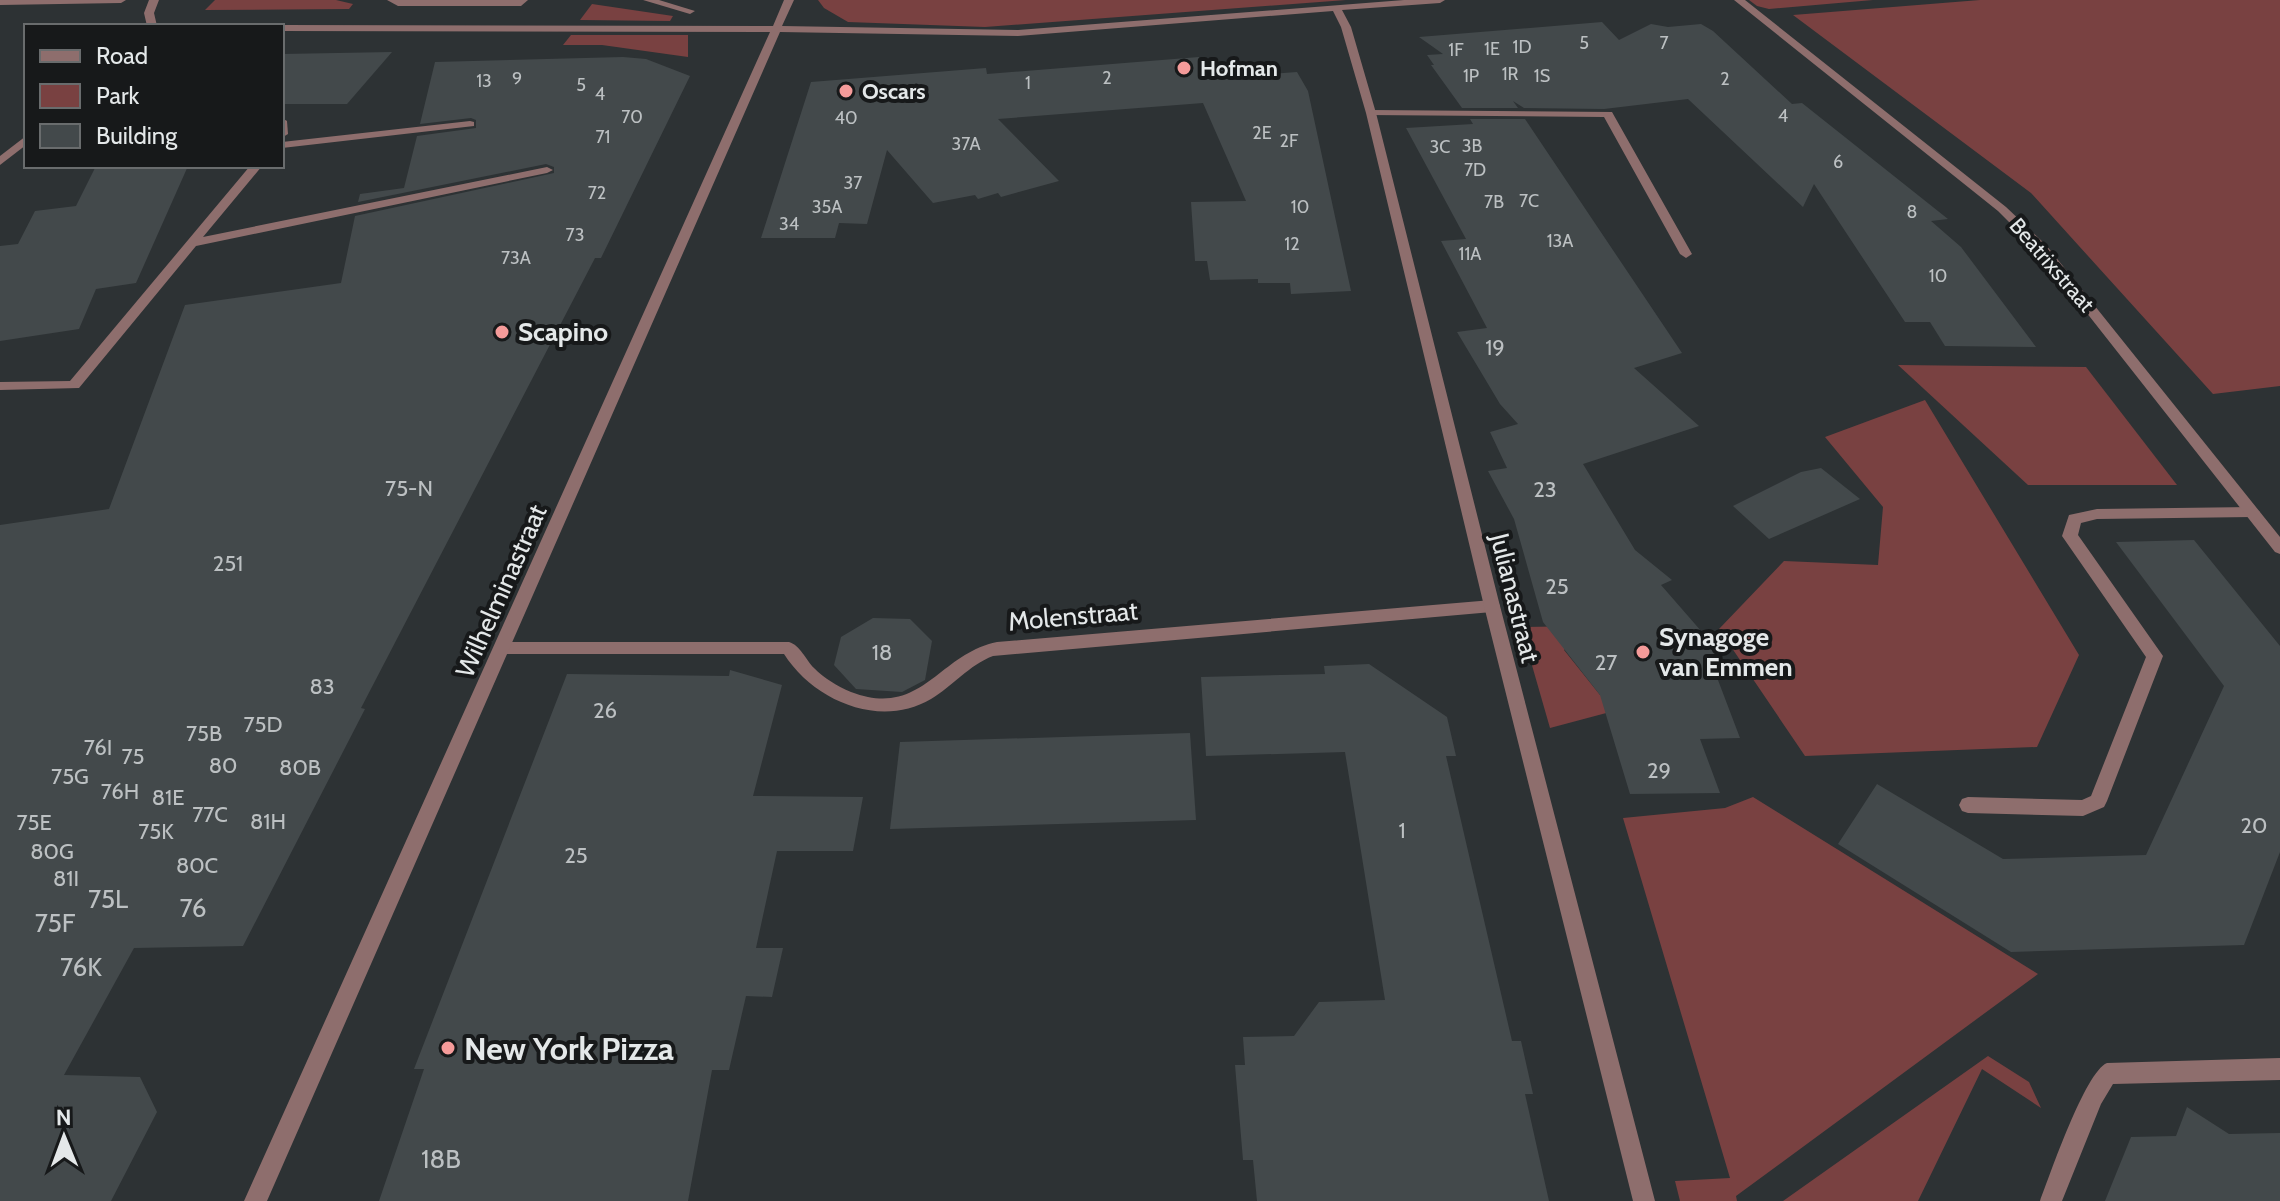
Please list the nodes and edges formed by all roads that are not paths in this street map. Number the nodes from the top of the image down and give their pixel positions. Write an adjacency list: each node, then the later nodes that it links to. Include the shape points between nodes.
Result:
1 (121, 0): 8 (street)
2 (154, 0): 12 (street)
3 (392, 0): 9 (street)
4 (648, 0): 11 (street)
5 (789, 0): 14 (street, Wilhelminastraat)
6 (1440, 0): 10 (street)
7 (1739, 0): 25 (street, Beatrixstraat, via 2002,209 2042,248)
8 (0, 2)
9 (522, 2)
10 (1336, 8): 14 (street, via 1018,33); 15 (street, Julianastraat)
11 (690, 11)
12 (152, 24)
13 (284, 28): 14 (street)
14 (777, 29): 28 (street, Wilhelminastraat)
15 (1371, 113): 23 (street, via 1608,114); 27 (street, Julianastraat)
16 (470, 124): 17 (street)
17 (284, 134)
18 (24, 141): 19 (street)
19 (0, 162)
20 (254, 168): 22 (street)
21 (547, 170): 22 (street)
22 (191, 243): 24 (street, via 74,385)
23 (1686, 254)
24 (0, 386)
25 (2252, 512): 26 (street, Beatrixstraat); 29 (street, via 2097,514 2074,519 2070,536 2155,656 2098,801 2083,808)
26 (2280, 548)
27 (1492, 606): 28 (street, Molenstraat, via 1012,647 982,653 918,698 898,704 852,700 822,686 799,668 789,648); 32 (street, Julianastraat)
28 (502, 648): 31 (street, Wilhelminastraat)
29 (1968, 805)
30 (2280, 1069): 33 (street, via 2107,1074)
31 (255, 1201)
32 (1644, 1201)
33 (2051, 1201)

